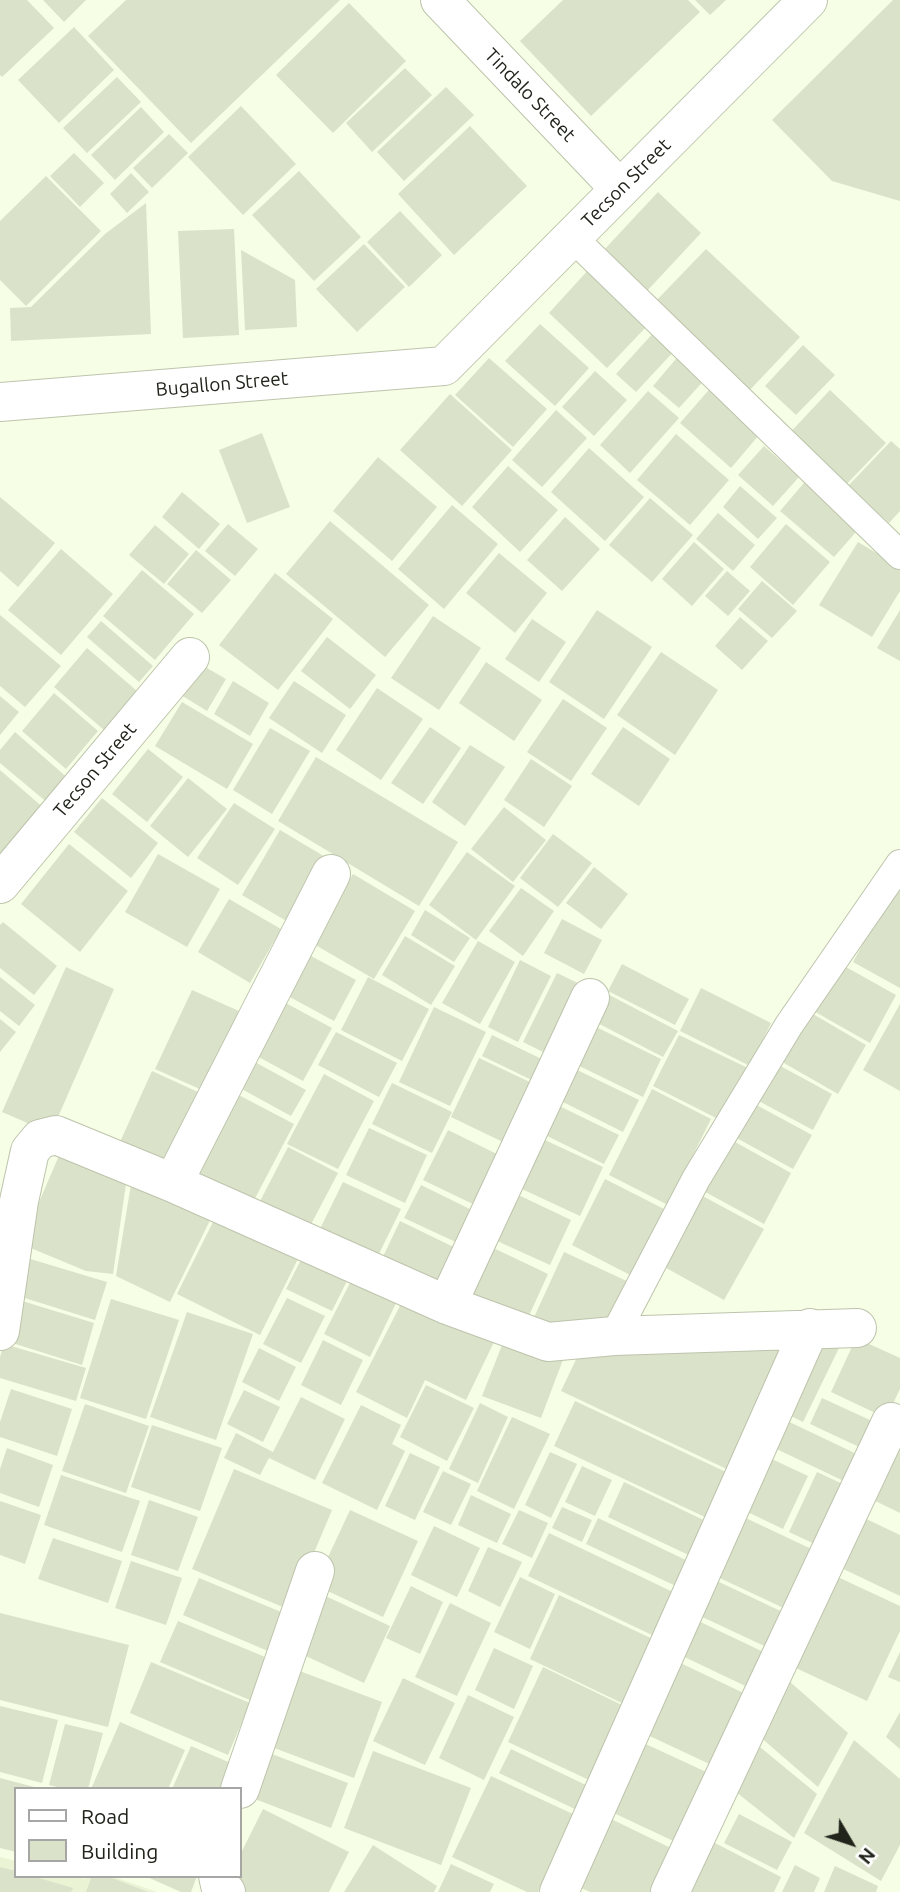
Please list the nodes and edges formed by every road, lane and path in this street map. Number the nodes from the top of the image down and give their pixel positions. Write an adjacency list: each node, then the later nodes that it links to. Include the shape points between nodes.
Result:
1 (440, 0): 3 (street, Tindalo Street)
2 (808, 0): 3 (street, Tecson Street)
3 (620, 189): 4 (street, Tecson Street)
4 (572, 237): 5 (street, Tecson Street); 7 (street)
5 (443, 366): 6 (street, Bugallon Street)
6 (0, 402)
7 (900, 555)
8 (190, 657): 11 (street, Tecson Street)
9 (900, 864): 19 (street, via 789,1025 696,1179)
10 (331, 874): 13 (street)
11 (0, 884)
12 (590, 998): 15 (street)
13 (173, 1183): 14 (street, via 56,1135 40,1139 30,1150); 15 (street)
14 (10, 1198): 18 (street)
15 (447, 1305): 19 (street, via 548,1342)
16 (810, 1328): 17 (street); 19 (street); 23 (street)
17 (857, 1328)
18 (0, 1331)
19 (614, 1336)
20 (891, 1422): 24 (street)
21 (315, 1571): 22 (street)
22 (241, 1787)
23 (559, 1892)
24 (670, 1892)

